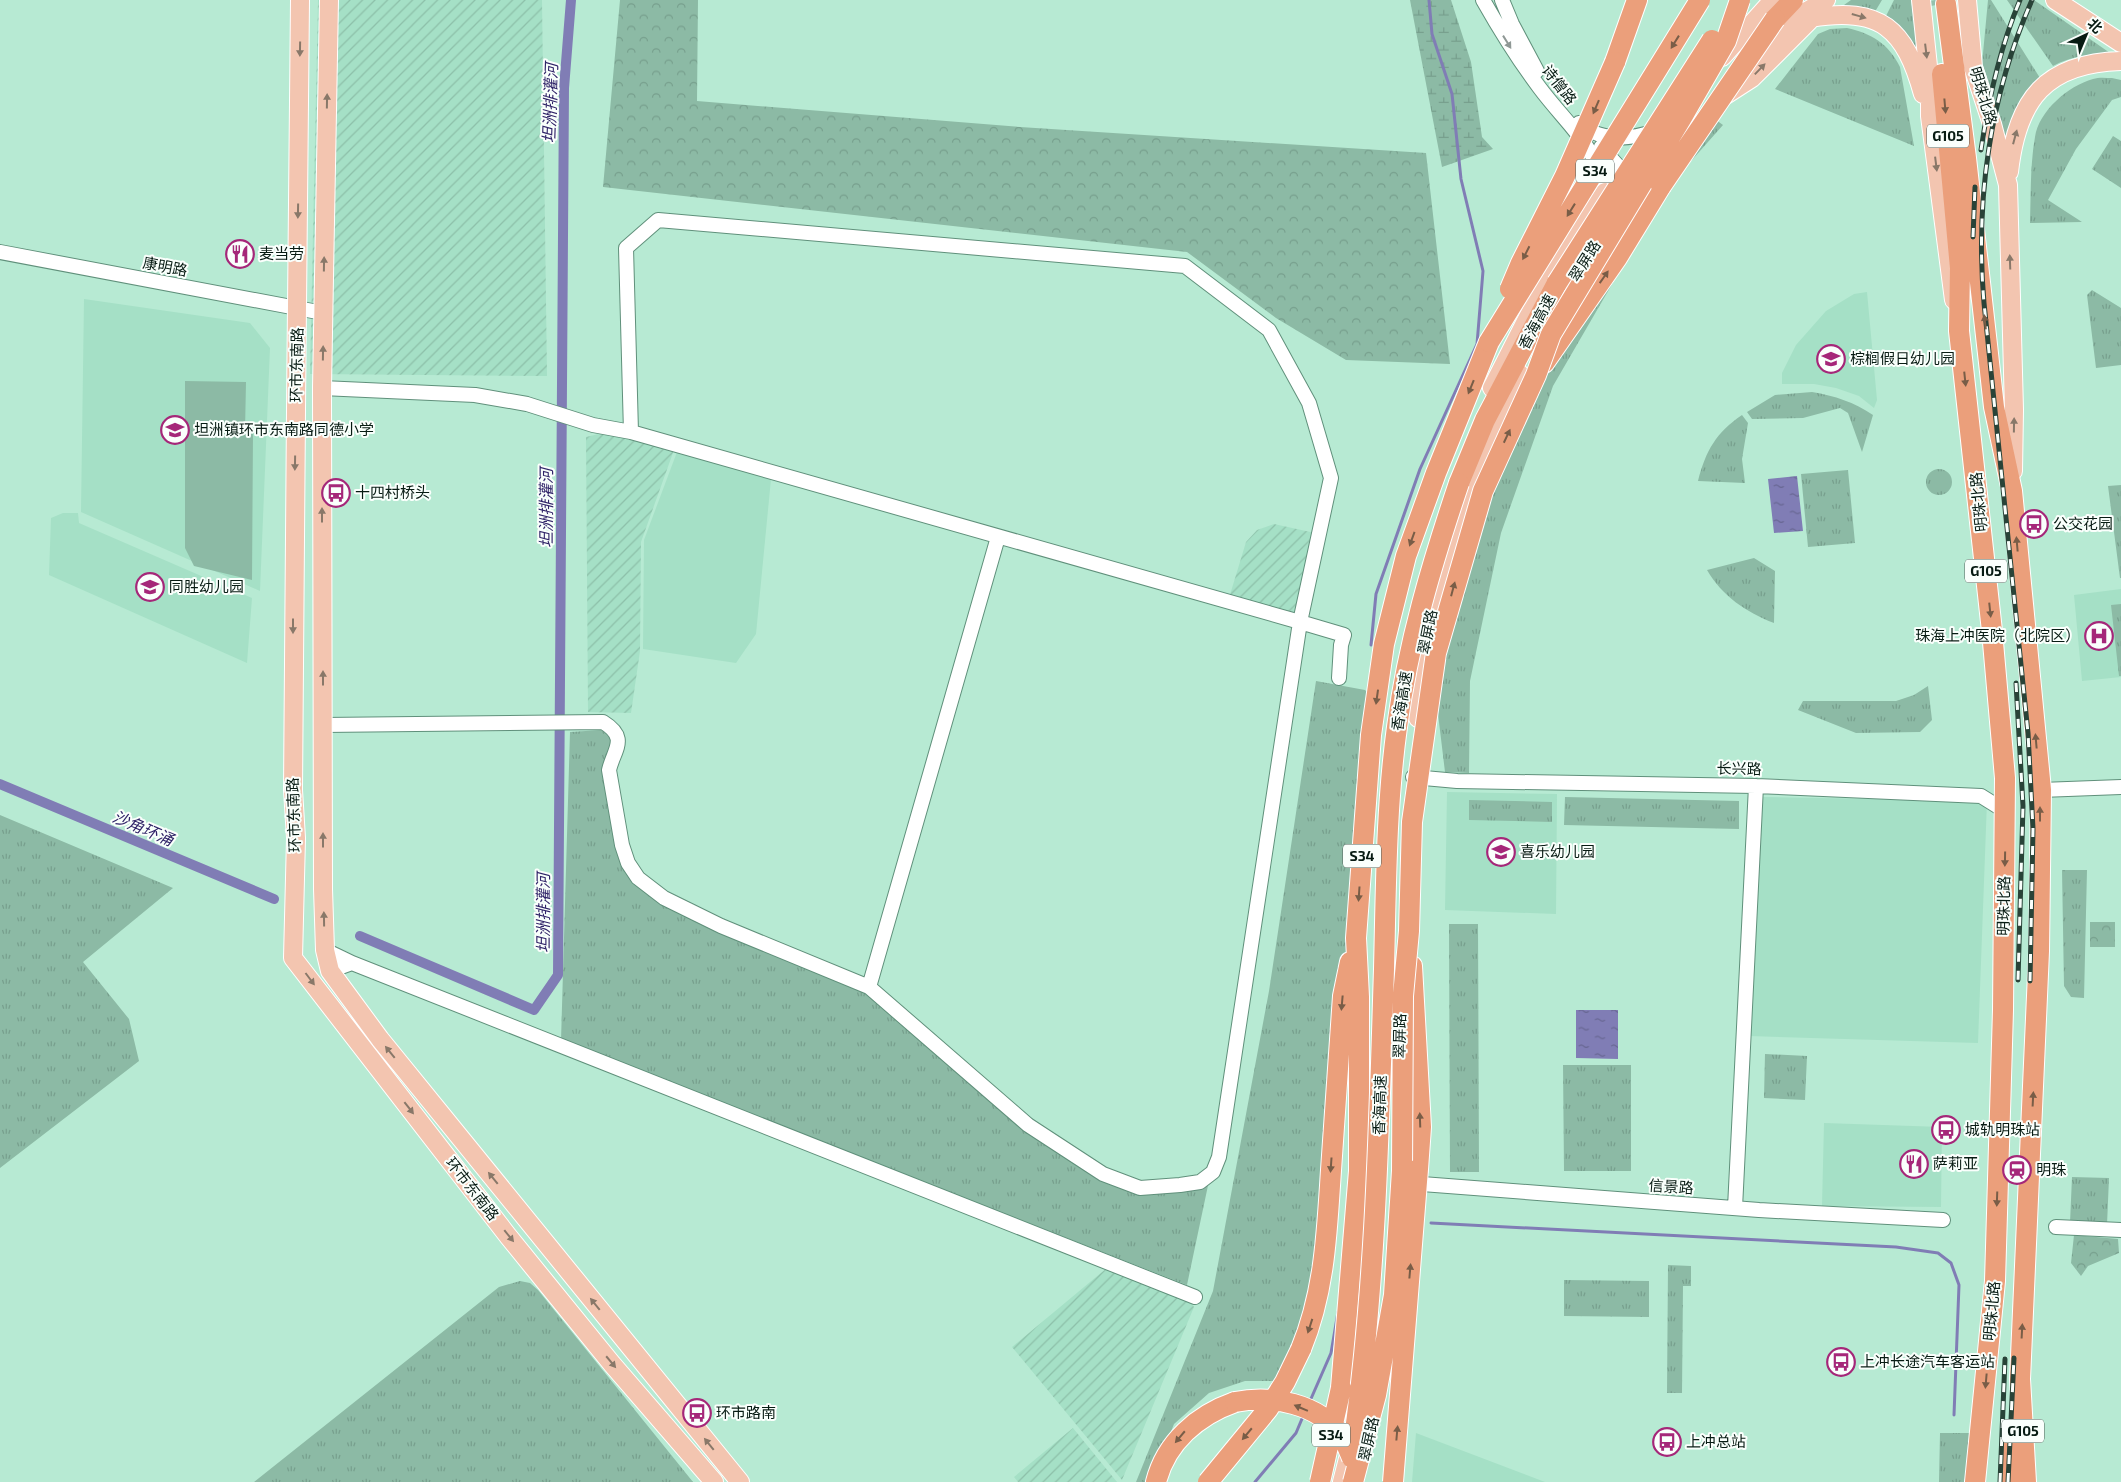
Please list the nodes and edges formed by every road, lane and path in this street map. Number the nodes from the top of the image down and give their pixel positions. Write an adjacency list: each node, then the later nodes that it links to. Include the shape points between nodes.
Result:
1 (300, 0): 29 (main road, 环市东南路, one-way to 29)
2 (329, 0): 30 (main road, 环市东南路, one-way to 2)
3 (1483, 0): 22 (street, 诗僧路, one-way to 22, via 1535,82)
4 (1502, 0): 20 (street, 诗僧路, via 1534,68)
5 (1637, 0): 32 (highway, one-way to 32, bridge, via 1615,62 1565,176 1521,262)
6 (1700, 0): 32 (highway, 香海高速 / S34, one-way to 32, bridge)
7 (1738, 0): 33 (highway, bridge, via 1726,41 1551,334); 68 (highway, 香海高速 / S34, bridge, via 1557,284 1485,420 1430,572 1410,649 1396,737 1389,822 1378,1148 1369,1299)
8 (1773, 0): 21 (main road, 翠屏路)
9 (1792, 0): 33 (highway, one-way to 9, bridge, via 1617,258 1661,186)
10 (1826, 0): 18 (main road, 翠屏路, via 1807,9 1770,37)
11 (1832, 0): 15 (main road)
12 (1967, 0): 25 (main road, 明珠北路 / G105, via 1973,67)
13 (2055, 0): 16 (main road)
14 (1929, 2): 19 (main road, 明珠北路 / G105, one-way to 19); 31 (highway, 明珠北路 / G105, one-way to 31, via 1960,268); 36 (highway, 明珠北路 / G105, one-way to 14, via 1994,407 1966,158)
15 (1811, 18): 18 (main road, one-way to 15, via 1752,78); 19 (main road, one-way to 19, via 1853,14 1877,21 1891,30 1914,64)
16 (2121, 43)
17 (2121, 61): 25 (main road, one-way to 17, via 2017,128 2038,90 2068,69 2094,62)
18 (1707, 107): 23 (main road, 翠屏路)
19 (1930, 116): 31 (main road, 明珠北路 / G105, one-way to 31)
20 (1581, 124): 21 (street, 诗僧路, via 1600,135 1614,138 1637,137); 24 (street)
21 (1657, 130): 24 (main road, 翠屏路)
22 (1590, 149): 24 (street); 26 (street, 诗僧路)
23 (1666, 154): 24 (street, via 1645,166); 27 (main road, 翠屏路)
24 (1622, 168): 26 (main road, 翠屏路); 27 (street, via 1627,188)
25 (2008, 185): 36 (main road, 明珠北路 / G105, one-way to 25, via 2014,410)
26 (1606, 192): 67 (main road, 翠屏路, via 1552,270 1481,410 1452,477 1408,632 1386,788 1378,971 1378,1183 1368,1358)
27 (1625, 201): 41 (main road, 翠屏路, via 1571,282 1533,348 1469,485 1436,594 1423,662)
28 (0, 252): 29 (street, 康明路)
29 (298, 309): 30 (street, 康明路); 62 (main road, 环市东南路, one-way to 62, via 294,490 293,790 296,879 293,958 508,1236)
30 (323, 312): 34 (main road, 环市东南路, one-way to 30)
31 (1959, 331): 42 (highway, 明珠北路 / G105, one-way to 42)
32 (1489, 342): 49 (highway, 香海高速 / S34, one-way to 49, via 1406,556 1384,644 1371,735)
33 (1536, 375): 48 (highway, one-way to 33, bridge, via 1412,822 1436,653 1483,491)
34 (322, 388): 35 (street, via 473,395 527,404 593,425); 40 (main road, 环市东南路, one-way to 34)
35 (631, 432): 37 (street); 38 (street, via 626,248 658,220 1185,266 1269,330 1309,403 1331,478)
36 (2012, 491): 45 (highway, 明珠北路 / G105, one-way to 36)
37 (998, 536): 38 (street); 53 (street)
38 (1300, 622): 39 (street, via 1344,635); 53 (street, via 1219,1158 1213,1172 1200,1182 1140,1188 1103,1174 1028,1124)
39 (1339, 678)
40 (323, 725): 50 (main road, 环市东南路, one-way to 40); 53 (street, via 603,722 617,737 619,747 609,770 622,845 638,878 664,898 721,926)
41 (1413, 777): 43 (street, 长兴路); 54 (main road, 翠屏路, via 1402,947)
42 (2005, 778): 46 (street); 47 (highway, 明珠北路 / G105)
43 (1756, 786): 46 (street, 长兴路); 55 (street)
44 (2121, 787): 45 (street)
45 (2040, 790): 60 (highway, 明珠北路 / G105, one-way to 45, via 2039,951)
46 (1981, 796): 47 (street, 长兴路)
47 (2005, 811): 61 (highway, 明珠北路 / G105, one-way to 61, via 1995,1281)
48 (1409, 931): 69 (highway, bridge, via 1403,996 1402,1172 1394,1295 1376,1395); 72 (highway, one-way to 48, bridge, via 1421,1127)
49 (1356, 938): 65 (highway, one-way to 65, bridge, via 1343,996 1326,1247 1320,1291 1310,1327 1285,1382); 66 (highway, 香海高速 / S34, bridge, via 1359,1171 1341,1388)
50 (325, 950): 51 (street); 52 (main road, 环市东南路)
51 (352, 963): 52 (street); 59 (street)
52 (330, 971): 63 (main road, 环市东南路, one-way to 52, via 380,1039)
53 (869, 987)
54 (1396, 1182): 55 (street, 信景路); 70 (main road, 翠屏路, via 1386,1354)
55 (1735, 1208): 56 (street, 信景路)
56 (1943, 1220)
57 (2062, 1228): 58 (street)
58 (2121, 1230)
59 (1195, 1297)
60 (2020, 1380): 76 (highway, via 2013,1424); 77 (highway, G105); 78 (highway, via 2033,1438)
61 (1982, 1426): 73 (highway); 74 (highway, 明珠北路 / G105); 75 (highway)
62 (714, 1482)
63 (740, 1482)
64 (1156, 1482): 71 (highway, one-way to 64, bridge, via 1342,1436 1320,1416 1284,1401 1257,1398 1219,1408 1184,1431 1170,1449)
65 (1208, 1482)
66 (1320, 1482)
67 (1342, 1482)
68 (1347, 1482)
69 (1353, 1482)
70 (1360, 1482)
71 (1364, 1482)
72 (1393, 1482)
73 (1965, 1482)
74 (1975, 1482)
75 (1988, 1482)
76 (2011, 1482)
77 (2026, 1482)
78 (2038, 1482)

